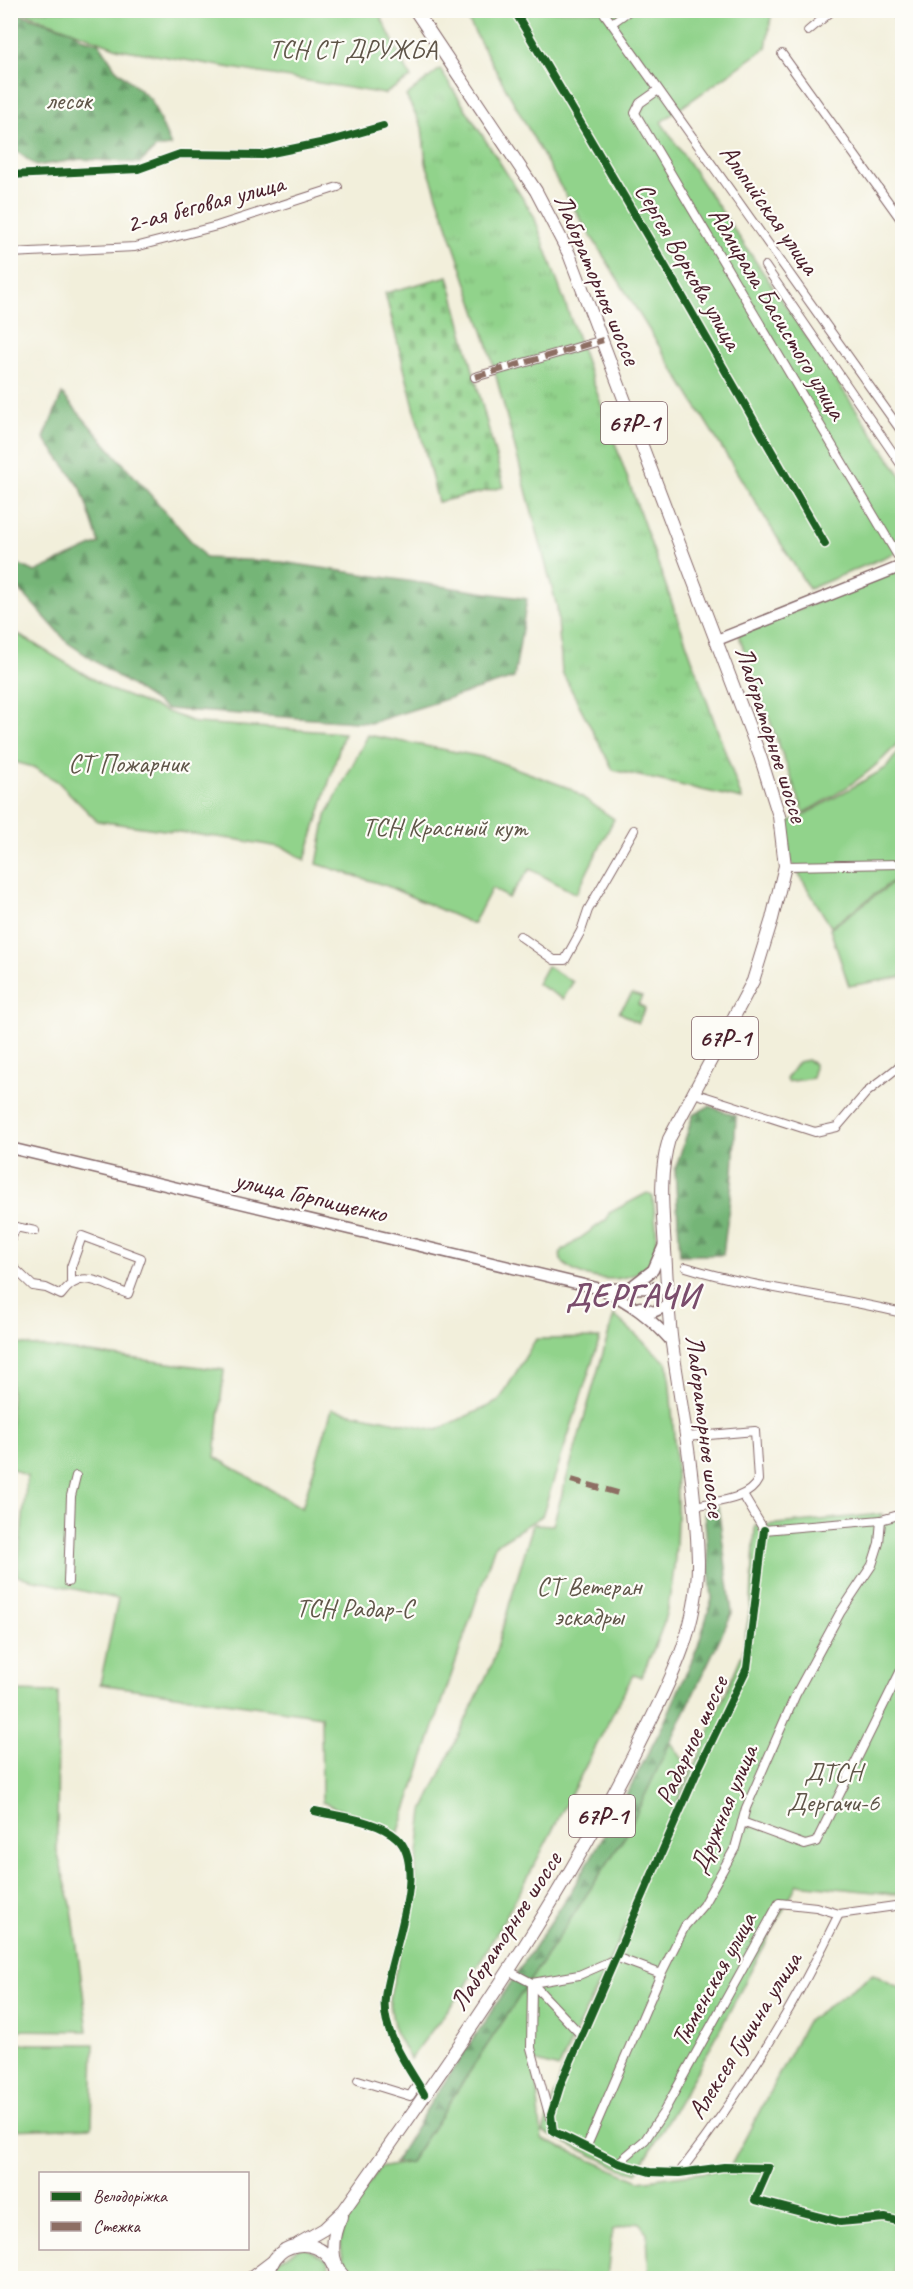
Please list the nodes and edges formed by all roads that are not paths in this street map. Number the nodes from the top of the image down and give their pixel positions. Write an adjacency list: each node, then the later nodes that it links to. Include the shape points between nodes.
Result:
1 (416, 10): 18 (main road, Лабораторное шоссе / 67Р-1, via 536,190 569,254)
2 (514, 10): 22 (street, Сергея Воркова улица)
3 (602, 10): 8 (street, Альпийская улица)
4 (630, 10): 8 (street)
5 (833, 10): 9 (street)
6 (897, 10): 7 (street)
7 (903, 18)
8 (612, 23): 11 (street, Альпийская улица)
9 (808, 31)
10 (782, 54): 15 (street)
11 (657, 92): 20 (street, Альпийская улица, via 684,124); 23 (street, Адмирала Басистого улица, via 640,103 635,113)
12 (382, 126): 13 (street, via 262,155 180,154 138,169)
13 (10, 175)
14 (338, 187): 16 (street, 2-ая беговая улица, via 217,226 135,247)
15 (903, 222)
16 (10, 253)
17 (765, 266): 21 (street)
18 (603, 340): 19 (street); 24 (main road, Лабораторное шоссе / 67Р-1)
19 (475, 377)
20 (903, 432)
21 (903, 466)
22 (825, 544)
23 (903, 565): 24 (main road)
24 (717, 640): 27 (main road, Лабораторное шоссе / 67Р-1, via 760,756 778,816)
25 (633, 830): 28 (street, via 565,960 554,960)
26 (903, 864): 27 (street)
27 (785, 866): 30 (main road, Лабораторное шоссе / 67Р-1, via 753,981)
28 (520, 936)
29 (903, 1064): 30 (street, via 866,1094 837,1127 814,1132)
30 (694, 1093): 34 (main road, Лабораторное шоссе / 67Р-1, via 669,1139 663,1166)
31 (10, 1148): 41 (main road, улица Горпищенко)
32 (13, 1226): 33 (street); 35 (street)
33 (35, 1231)
34 (665, 1241): 39 (main road, via 647,1278); 42 (main road, Лабораторное шоссе / 67Р-1)
35 (10, 1242)
36 (10, 1264): 38 (street, via 33,1286 61,1294)
37 (686, 1268): 46 (street, via 728,1280 845,1298)
38 (71, 1281): 38 (street, via 82,1277 128,1294 141,1258 82,1236 70,1267)
39 (630, 1287): 40 (main road, улица Горпищенко); 41 (main road, улица Горпищенко)
40 (654, 1288): 42 (main road); 45 (main road, via 642,1296)
41 (601, 1289): 43 (main road, улица Горпищенко)
42 (668, 1290): 44 (main road, Лабораторное шоссе / 67Р-1)
43 (629, 1302): 45 (main road); 47 (main road, улица Горпищенко)
44 (669, 1305): 45 (main road, via 657,1312); 47 (main road, Лабораторное шоссе / 67Р-1)
45 (646, 1310)
46 (903, 1313)
47 (672, 1342): 48 (main road, Лабораторное шоссе / 67Р-1)
48 (686, 1437): 50 (street, via 755,1431 758,1480); 51 (main road, Лабораторное шоссе / 67Р-1)
49 (76, 1476): 55 (street, via 70,1496)
50 (743, 1495): 51 (street); 54 (street)
51 (695, 1506): 62 (main road, Лабораторное шоссе / 67Р-1, via 696,1596 677,1667 581,1855)
52 (903, 1514): 53 (street)
53 (880, 1520): 54 (street); 58 (street, Дружная улица, via 879,1543 872,1565 840,1613 796,1694)
54 (764, 1530): 61 (street, Радарное шоссе, via 747,1668 699,1767)
55 (68, 1582)
56 (903, 1668): 58 (street, via 816,1842 806,1845)
57 (315, 1812): 67 (street, via 367,1823 390,1833 408,1856 408,1890 385,1998 391,2034)
58 (742, 1822): 63 (street, Дружная улица, via 735,1848 703,1905 685,1926)
59 (903, 1905): 60 (street)
60 (839, 1914): 70 (street, Тюменская улица, via 779,1903 645,2140); 71 (street, Алексея Гущина улица, via 783,2017)
61 (618, 1958): 63 (street); 64 (street, via 579,1975); 65 (street, Радарное шоссе)
62 (507, 1971): 64 (street); 67 (main road, Лабораторное шоссе / 67Р-1)
63 (661, 1974): 69 (street, Дружная улица)
64 (532, 1983): 65 (street); 68 (street, via 531,2048)
65 (582, 2036): 68 (street, Радарное шоссе, via 561,2083)
66 (358, 2080): 67 (street, via 410,2096)
67 (421, 2089): 72 (main road, Лабораторное шоссе / 67Р-1)
68 (552, 2122): 69 (street, via 553,2131)
69 (586, 2148): 70 (street)
70 (618, 2163): 71 (street, via 650,2172)
71 (679, 2173): 73 (street, via 724,2167 769,2168 756,2200 840,2222 885,2218)
72 (344, 2210): 74 (main road, Лабораторное шоссе / 67Р-1, via 324,2229); 76 (main road, Лабораторное шоссе / 67Р-1, via 334,2240)
73 (903, 2222)
74 (298, 2244): 75 (main road, Лабораторное шоссе, via 284,2249); 76 (main road, via 317,2247)
75 (272, 2261): 77 (main road, Лабораторное шоссе); 78 (main road)
76 (333, 2264): 79 (main road, Лабораторное шоссе); 80 (main road)
77 (251, 2278)
78 (268, 2278)
79 (336, 2278)
80 (345, 2278)

